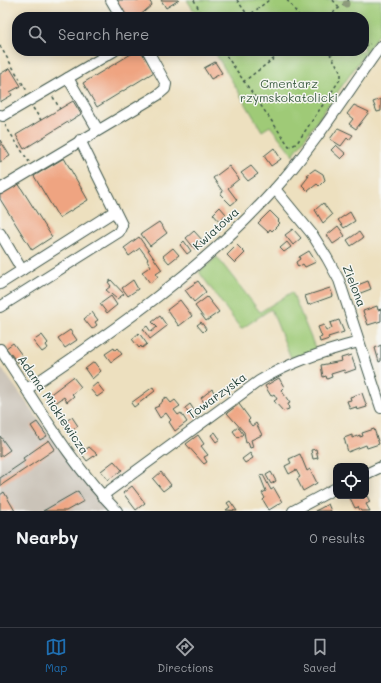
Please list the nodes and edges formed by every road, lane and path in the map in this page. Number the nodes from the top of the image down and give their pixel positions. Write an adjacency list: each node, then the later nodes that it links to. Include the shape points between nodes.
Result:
1 (111, 0): 9 (street)
2 (194, 0): 10 (path)
3 (237, 0): 11 (path)
4 (269, 0): 12 (path)
5 (287, 0): 13 (path)
6 (333, 0): 8 (path)
7 (349, 0): 8 (path)
8 (339, 8): 14 (path)
9 (118, 12)
10 (200, 12)
11 (245, 12)
12 (254, 12)
13 (296, 12)
14 (334, 12)
15 (0, 46): 25 (path)
16 (381, 46): 33 (street, Kwiatowa, via 299,160)
17 (105, 56): 22 (street)
18 (151, 56): 29 (street, via 165,80 165,88 158,95)
19 (227, 56): 23 (path)
20 (278, 56): 23 (path)
21 (331, 56): 23 (path, via 341,72 341,78 297,143 292,146 289,146)
22 (68, 78): 25 (street); 29 (street)
23 (243, 82)
24 (53, 97): 26 (path)
25 (33, 104): 27 (street); 28 (path)
26 (60, 109)
27 (2, 116): 31 (path)
28 (41, 120)
29 (98, 130): 30 (street)
30 (80, 140): 32 (street); 34 (street)
31 (28, 160)
32 (0, 189)
33 (275, 189): 39 (street, Zielona, via 312,234 327,258 339,280); 41 (street, Kwiatowa, via 219,245 151,302)
34 (115, 211): 36 (street); 38 (street, via 122,225 119,232)
35 (0, 233): 36 (street)
36 (22, 270): 37 (street)
37 (0, 284)
38 (0, 307)
39 (359, 342): 42 (street, Zielona); 46 (street, Towarzyska, via 278,369)
40 (0, 348): 41 (street, Adama Mickiewicza)
41 (27, 389): 46 (street, Adama Mickiewicza, via 64,447)
42 (381, 408)
43 (381, 467): 44 (street)
44 (369, 473)
45 (333, 490): 48 (street)
46 (102, 496): 47 (street, Adama Mickiewicza)
47 (118, 511)
48 (293, 511)

